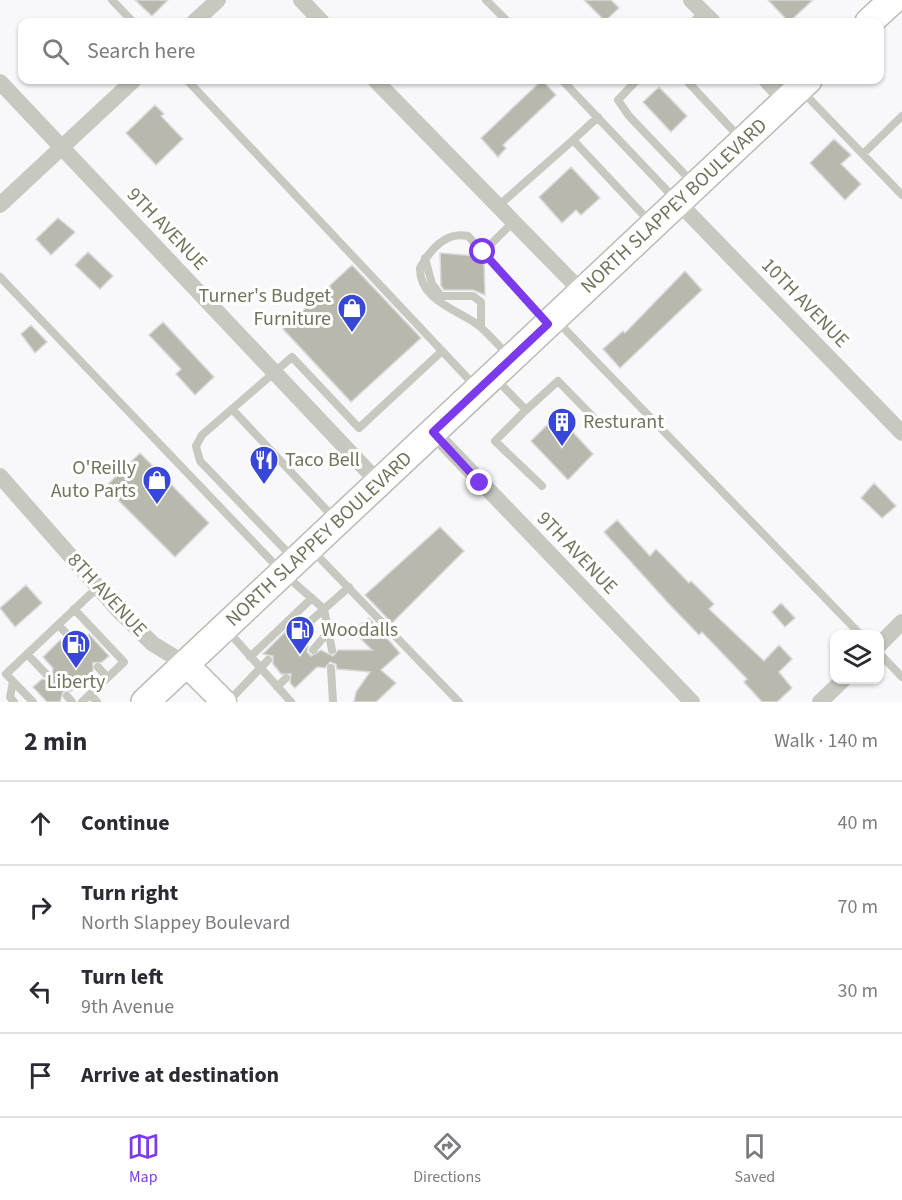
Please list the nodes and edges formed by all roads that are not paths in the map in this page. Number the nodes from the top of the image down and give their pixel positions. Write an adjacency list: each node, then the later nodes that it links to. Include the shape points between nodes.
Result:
1 (112, 0): 7 (lane)
2 (218, 0): 8 (street)
3 (301, 0): 9 (street)
4 (486, 0): 10 (lane)
5 (691, 0): 11 (street)
6 (893, 0): 12 (main road)
7 (129, 18)
8 (198, 18)
9 (318, 18)
10 (504, 18)
11 (702, 18)
12 (873, 18)
13 (0, 82): 26 (street, 9TH AVENUE)
14 (130, 84): 26 (street)
15 (191, 84): 40 (lane)
16 (379, 84): 31 (street)
17 (566, 84): 23 (lane)
18 (633, 84): 28 (lane, via 618,100)
19 (690, 84): 25 (lane)
20 (780, 84): 21 (street)
21 (798, 89): 25 (main road, NORTH SLAPPEY BOULEVARD); 27 (lane)
22 (902, 116): 27 (lane)
23 (598, 117): 24 (lane); 28 (lane)
24 (573, 140): 31 (lane); 33 (lane)
25 (743, 141): 28 (main road, NORTH SLAPPEY BOULEVARD)
26 (61, 149): 30 (street); 41 (street, 9TH AVENUE)
27 (863, 154): 29 (lane)
28 (687, 194): 33 (main road, NORTH SLAPPEY BOULEVARD); 47 (street, 10TH AVENUE)
29 (902, 195)
30 (0, 205)
31 (496, 207): 32 (street)
32 (512, 223): 34 (lane); 37 (street)
33 (653, 225): 37 (main road, NORTH SLAPPEY BOULEVARD)
34 (483, 252): 35 (lane, via 468,236 457,233 446,237); 38 (lane)
35 (425, 258): 39 (lane, via 419,273 425,287 441,304); 39 (lane, via 432,284 441,296 473,296 481,302)
36 (0, 277): 52 (lane)
37 (582, 292): 38 (main road, NORTH SLAPPEY BOULEVARD)
38 (551, 321): 42 (main road, NORTH SLAPPEY BOULEVARD); 61 (lane)
39 (481, 327): 42 (lane)
40 (442, 351): 41 (lane, via 359,428 292,357); 42 (lane)
41 (274, 372): 43 (lane); 49 (street, 9TH AVENUE)
42 (494, 374): 44 (lane); 46 (main road, NORTH SLAPPEY BOULEVARD)
43 (232, 409): 51 (lane); 52 (lane, via 202,435 196,446 200,461)
44 (526, 410): 45 (lane, via 558,381); 50 (lane, via 495,441)
45 (598, 422)
46 (433, 432): 49 (main road, NORTH SLAPPEY BOULEVARD); 93 (street, 9TH AVENUE)
47 (902, 433)
48 (0, 476): 53 (street, 8TH AVENUE)
49 (379, 483): 51 (main road, NORTH SLAPPEY BOULEVARD)
50 (542, 486)
51 (338, 521): 52 (main road, NORTH SLAPPEY BOULEVARD)
52 (296, 560): 54 (lane); 55 (lane); 60 (main road, NORTH SLAPPEY BOULEVARD)
53 (98, 587): 56 (lane); 72 (street, 8TH AVENUE, via 153,644)
54 (349, 587): 57 (lane); 92 (lane)
55 (312, 598): 57 (lane); 69 (lane)
56 (74, 609): 59 (lane); 77 (lane, via 124,662)
57 (324, 609): 62 (lane); 63 (lane)
58 (902, 622): 64 (street)
59 (58, 625): 65 (lane); 68 (lane)
60 (224, 628): 69 (lane); 72 (main road, NORTH SLAPPEY BOULEVARD)
61 (856, 630)
62 (328, 632): 66 (lane); 67 (lane)
63 (297, 633)
64 (884, 639)
65 (78, 645)
66 (313, 650)
67 (332, 650)
68 (27, 654): 76 (lane); 80 (lane, via 6,674)
69 (250, 657): 74 (lane)
70 (884, 659): 78 (lane)
71 (268, 660): 74 (lane)
72 (186, 664): 88 (main road, NORTH SLAPPEY BOULEVARD); 89 (street, 8TH AVENUE)
73 (98, 667): 77 (lane)
74 (261, 668): 82 (lane); 89 (lane)
75 (331, 668): 91 (lane)
76 (46, 674)
77 (107, 677): 83 (lane)
78 (902, 677)
79 (286, 678): 82 (lane)
80 (13, 682): 84 (lane, via 10,697); 85 (lane)
81 (839, 684): 94 (street)
82 (278, 687): 90 (lane)
83 (90, 694): 86 (lane); 87 (lane)
84 (14, 702)
85 (33, 702)
86 (82, 702)
87 (97, 702)
88 (146, 702)
89 (226, 702)
90 (291, 702)
91 (333, 702)
92 (459, 702)
93 (692, 702)
94 (820, 702)

